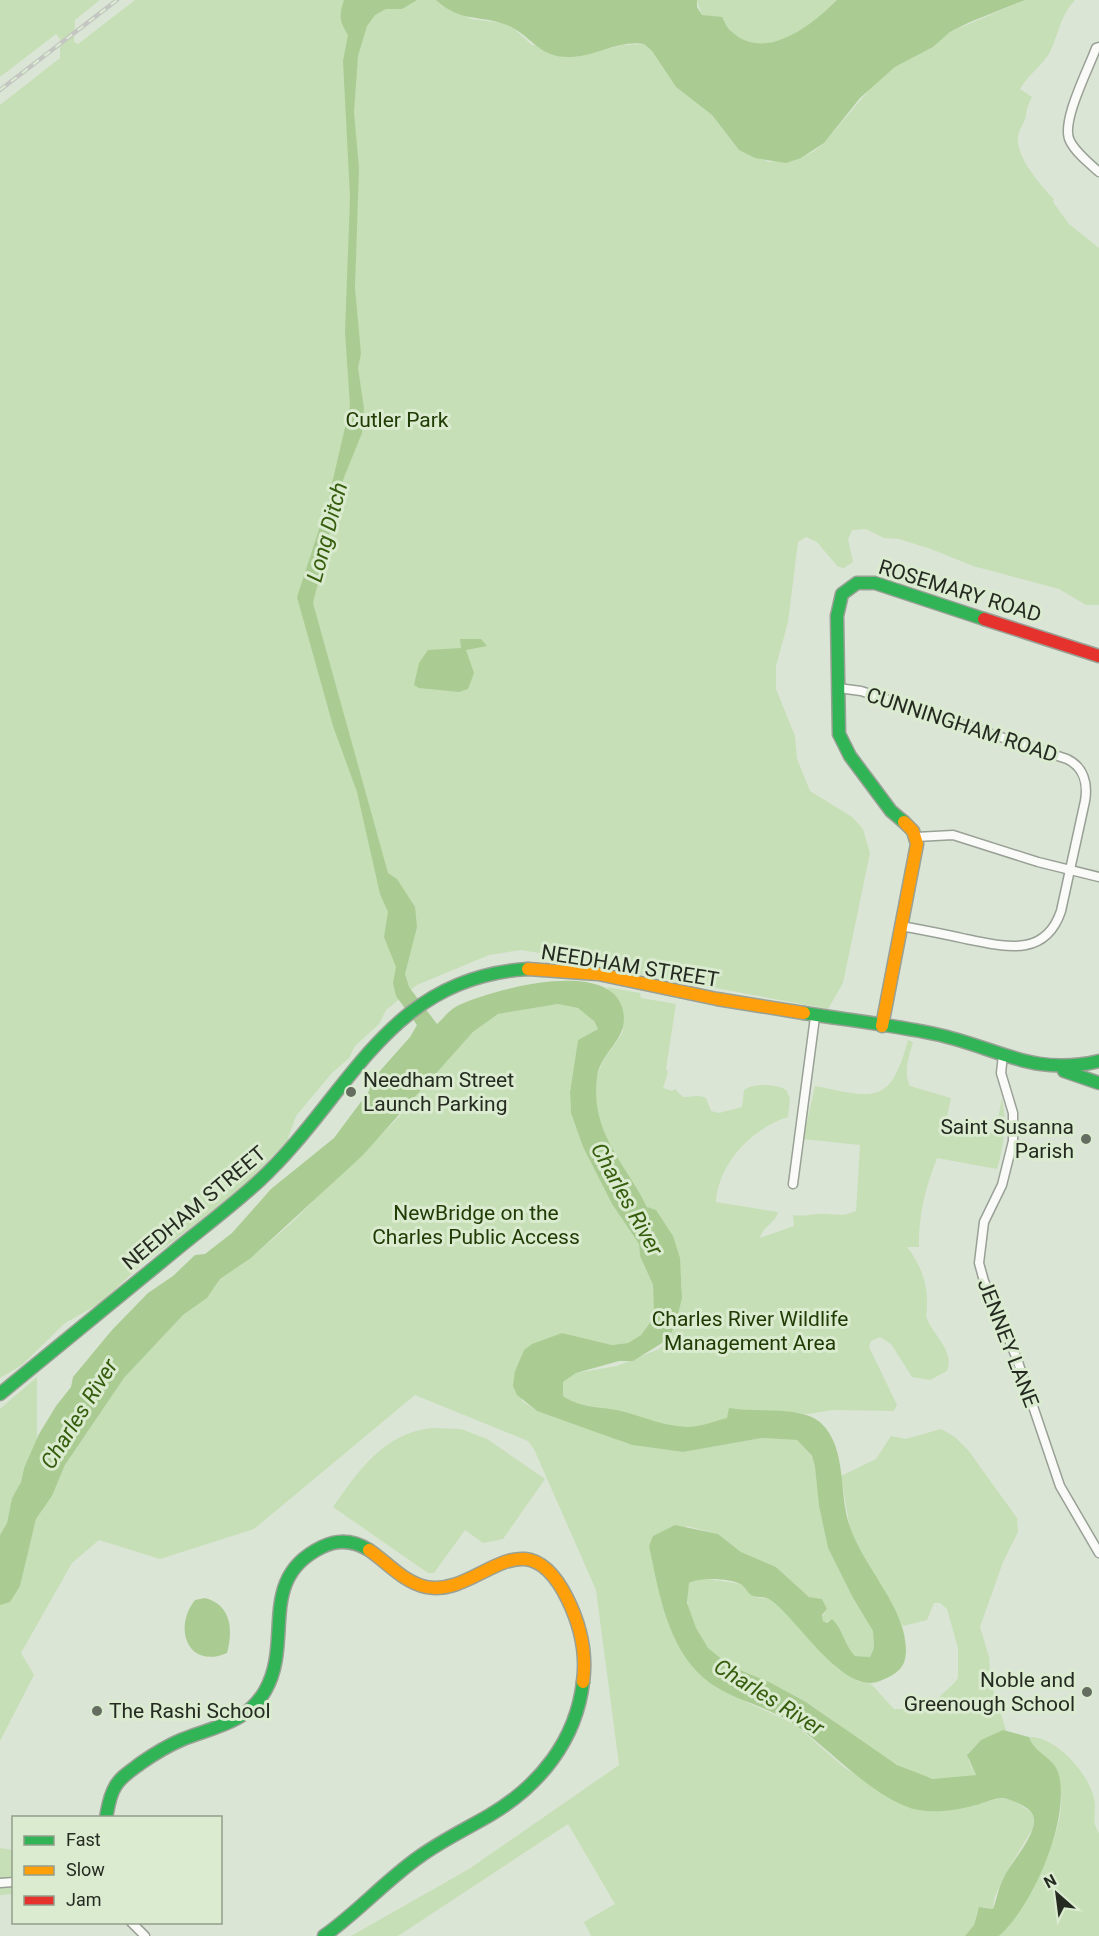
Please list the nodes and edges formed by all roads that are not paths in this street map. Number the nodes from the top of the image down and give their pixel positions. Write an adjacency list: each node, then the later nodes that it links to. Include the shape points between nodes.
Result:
1 (1098, 50): 2 (street, via 1067,131 1074,148)
2 (1099, 172)
3 (1099, 656): 4 (street, ROSEMARY ROAD, via 862,582 844,591 838,603)
4 (838, 688): 5 (street, ROSEMARY ROAD, via 837,723 844,746 891,811); 6 (street, CUNNINGHAM ROAD, via 861,692 1076,764 1084,777 1087,795)
5 (916, 837): 6 (street, via 953,835); 8 (street)
6 (1070, 870): 7 (street); 8 (street, CUNNINGHAM ROAD, via 1057,922 1043,938 1028,945 999,946)
7 (1099, 877)
8 (901, 926): 10 (street)
9 (815, 1017): 10 (street, NEEDHAM STREET); 15 (street); 16 (street, NEEDHAM STREET, via 550,969 513,970 453,986 400,1019 273,1169)
10 (882, 1026): 11 (street, NEEDHAM STREET, via 945,1036)
11 (1003, 1055): 13 (street, NEEDHAM STREET, via 1035,1066); 17 (street, JENNEY LANE, via 1001,1073 1013,1113 1013,1141 1002,1185 984,1222 979,1263 1060,1486)
12 (1099, 1061): 13 (street, NEEDHAM STREET)
13 (1060, 1069): 14 (street)
14 (1099, 1083)
15 (793, 1184)
16 (0, 1394)
17 (1099, 1553)
18 (107, 1816): 21 (street, via 114,1787 123,1778 172,1743 236,1721 261,1698 277,1663 277,1609 283,1585 300,1560 318,1547 338,1540 357,1542 407,1579 431,1588 458,1585 507,1560 522,1559 541,1566 566,1596 584,1649 583,1695 566,1740 517,1798 418,1857)
19 (131, 1924): 20 (street)
20 (145, 1936)
21 (324, 1936)

